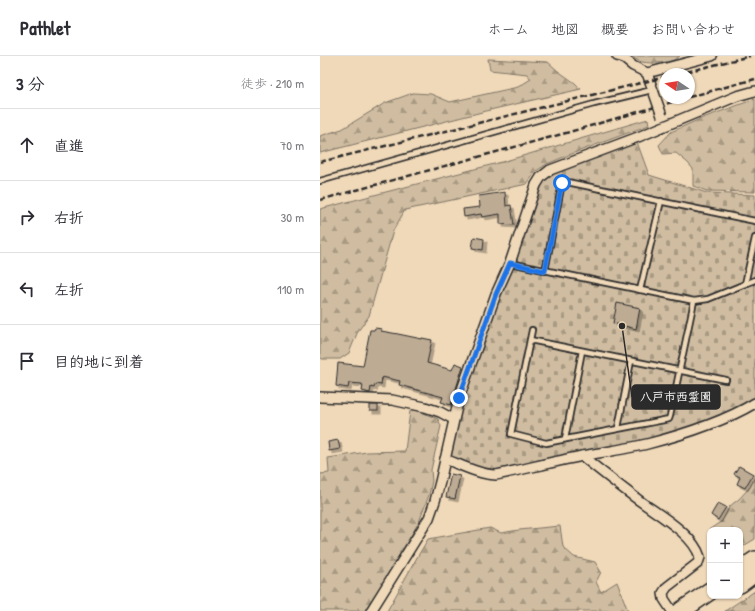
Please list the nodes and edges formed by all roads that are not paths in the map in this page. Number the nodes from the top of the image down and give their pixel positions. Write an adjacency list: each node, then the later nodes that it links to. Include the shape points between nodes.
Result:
1 (617, 56): 3 (street)
2 (712, 56): 3 (street)
3 (647, 73): 4 (street)
4 (653, 91): 6 (street, bridge); 7 (lane, via 594,104)
5 (755, 91): 6 (street)
6 (665, 126): 11 (street, via 550,170 541,177)
7 (320, 181)
8 (661, 201): 9 (lane); 12 (lane, via 562,183); 15 (lane)
9 (755, 221)
10 (755, 238): 14 (lane)
11 (510, 263): 12 (lane); 25 (street, via 493,302)
12 (545, 271): 15 (lane)
13 (755, 280): 14 (lane)
14 (745, 284): 16 (lane, via 708,299)
15 (640, 290): 16 (lane)
16 (694, 301): 21 (lane)
17 (532, 330): 18 (lane)
18 (530, 340): 19 (lane); 27 (lane, via 511,434 546,443)
19 (582, 351): 20 (lane); 27 (lane)
20 (631, 361): 21 (lane); 26 (lane)
21 (680, 371): 22 (lane); 26 (lane, via 669,419)
22 (726, 380)
23 (320, 397): 25 (street, via 392,400 424,406)
24 (755, 403): 28 (street, via 717,421 675,436)
25 (454, 419): 29 (street)
26 (618, 428): 27 (lane)
27 (565, 439)
28 (582, 456): 29 (street, via 496,475 481,473); 37 (street, via 675,527 698,550 698,563 663,593)
29 (445, 459): 36 (street, via 429,518)
30 (755, 560): 31 (highway)
31 (743, 568)
32 (755, 573): 33 (highway)
33 (743, 582)
34 (707, 593): 38 (highway)
35 (718, 599): 39 (highway)
36 (371, 611)
37 (672, 611)
38 (681, 611)
39 (700, 611)

